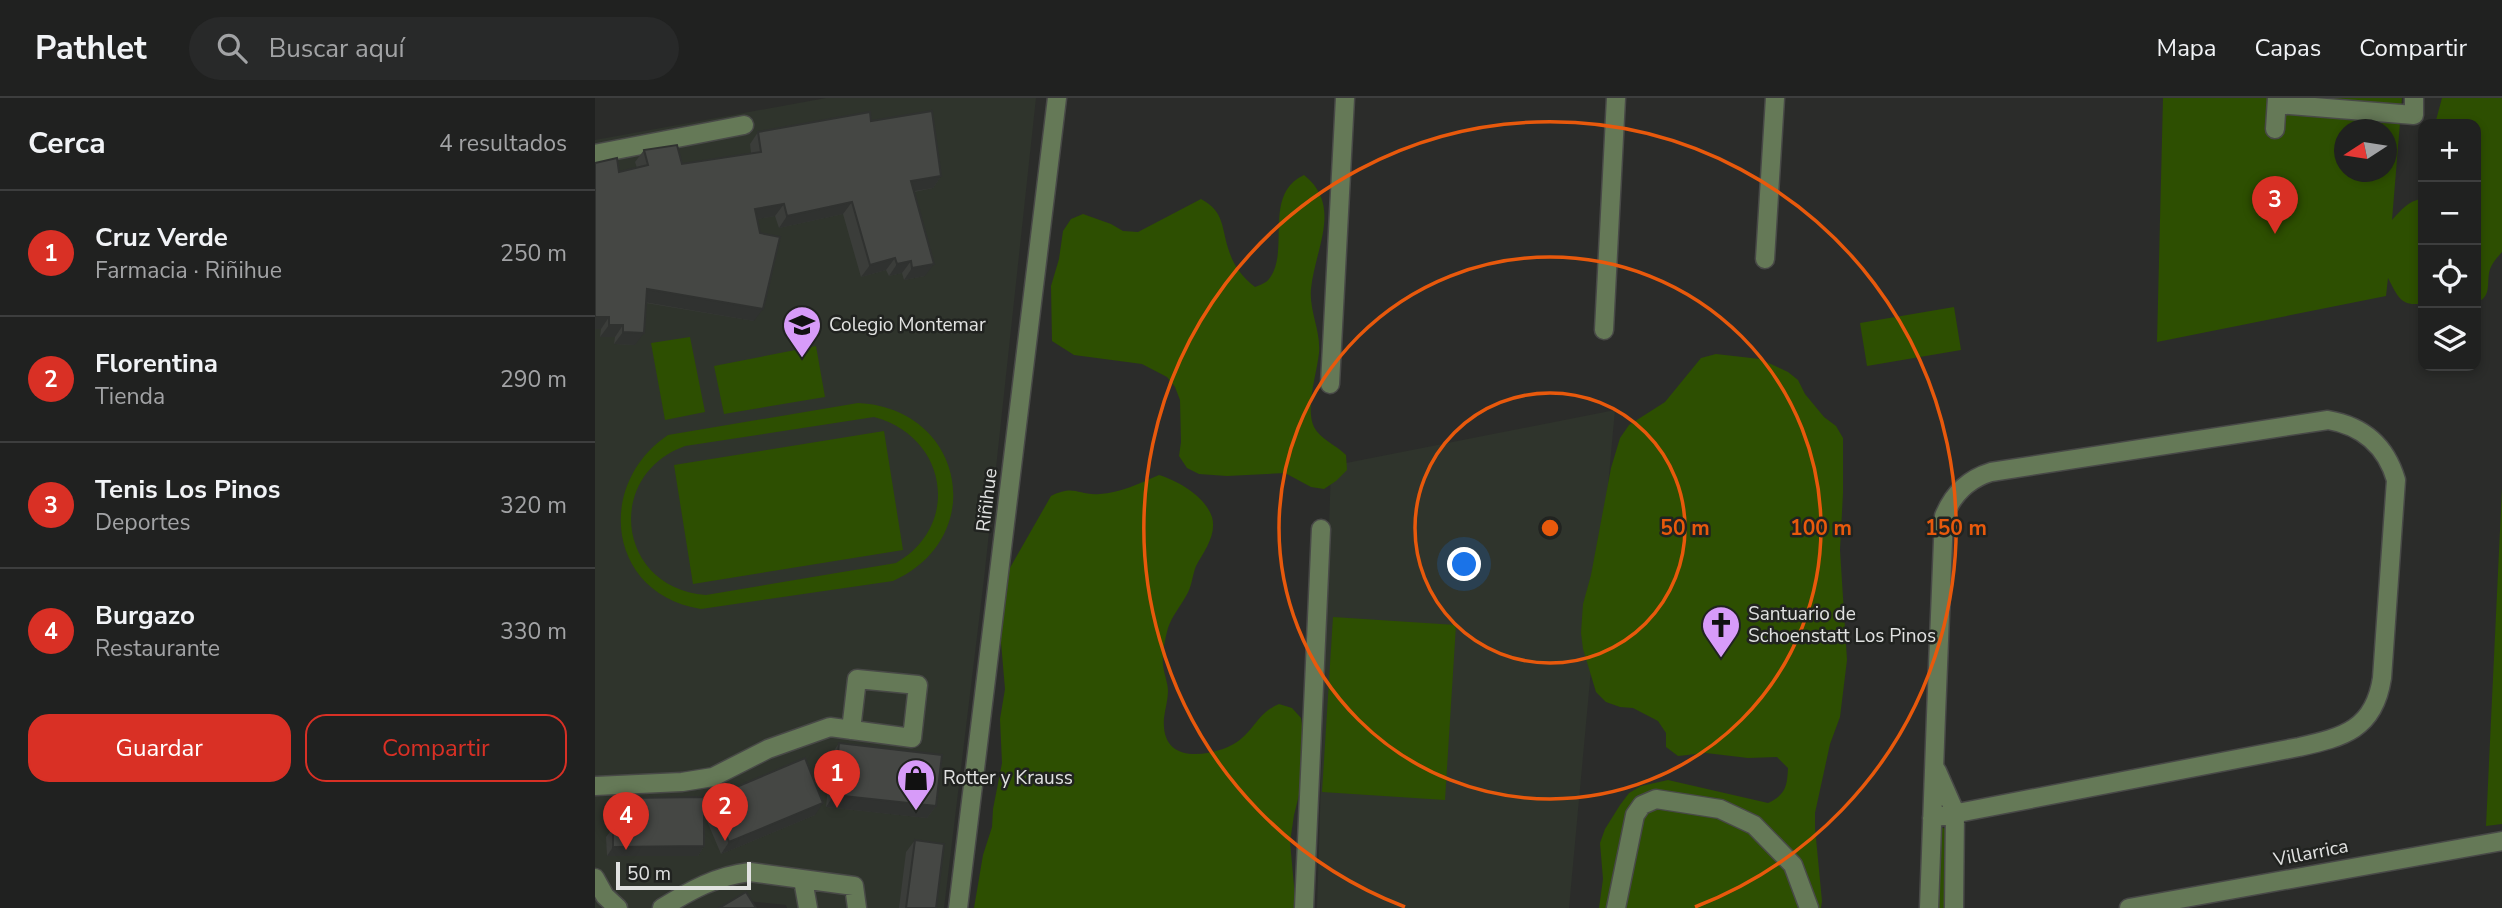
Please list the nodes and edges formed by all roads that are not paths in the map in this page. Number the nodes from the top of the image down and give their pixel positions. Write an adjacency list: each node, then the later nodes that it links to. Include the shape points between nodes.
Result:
1 (1057, 98): 26 (street, Riñihue)
2 (1345, 98): 12 (street)
3 (1616, 98): 11 (street)
4 (1775, 98): 10 (street)
5 (2414, 98): 6 (street, via 2414,115)
6 (2277, 101): 8 (street)
7 (744, 125): 9 (street)
8 (2275, 129)
9 (595, 154)
10 (1765, 259)
11 (1604, 330)
12 (1330, 384)
13 (1321, 529): 27 (street)
14 (851, 730): 14 (street, via 912,738 918,685 857,679); 16 (street, via 830,727 768,749 713,777)
15 (1934, 764): 17 (street); 17 (street, via 1944,516 1966,484 1991,472 2328,420 2355,428 2382,450 2396,480 2383,665 2376,704 2360,724 2337,738 2311,744); 18 (street)
16 (595, 786)
17 (1955, 813): 18 (street); 31 (street)
18 (1932, 818): 30 (street)
19 (2502, 841): 32 (street, Villarrica)
20 (595, 878): 22 (street)
21 (803, 880): 23 (street, via 734,874 701,885); 24 (street); 25 (street, via 854,886)
22 (618, 908)
23 (661, 908)
24 (807, 908)
25 (857, 908)
26 (958, 908)
27 (1304, 908)
28 (1616, 908): 29 (street, via 1635,815 1642,805 1656,799 1720,809 1754,825 1793,865)
29 (1809, 908)
30 (1929, 908)
31 (1954, 908)
32 (2129, 908)

